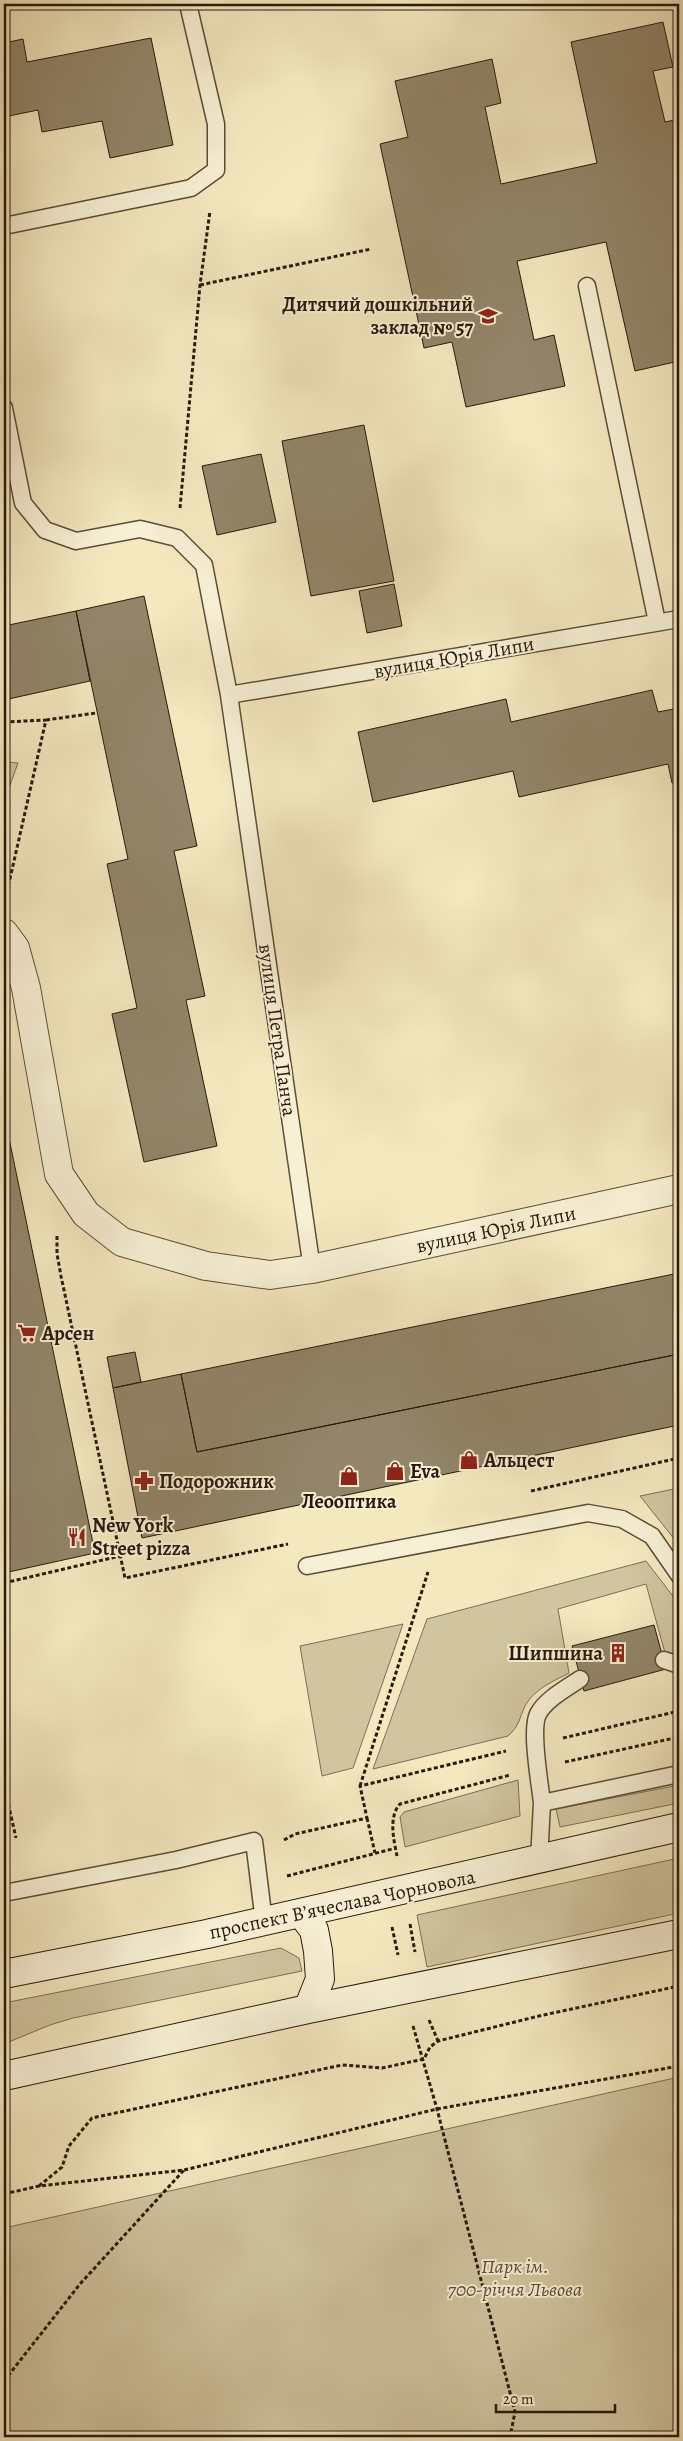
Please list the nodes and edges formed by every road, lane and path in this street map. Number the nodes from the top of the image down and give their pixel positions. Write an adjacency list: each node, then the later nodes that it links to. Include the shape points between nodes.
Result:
1 (188, 4): 2 (lane, via 216,124)
2 (216, 170): 3 (lane, via 191,188); 5 (path)
3 (4, 226)
4 (371, 249): 5 (path)
5 (200, 285): 8 (path)
6 (587, 286): 10 (lane)
7 (4, 408): 8 (lane, via 23,503 45,530 76,541 140,529)
8 (177, 538): 11 (lane, вулиця Петра Панча, via 204,564)
9 (679, 619): 10 (lane, вулиця Юрія Липи)
10 (657, 622): 11 (lane, вулиця Юрія Липи)
11 (229, 695): 19 (lane, вулиця Петра Панча)
12 (96, 713): 13 (path)
13 (46, 720): 14 (path); 15 (path)
14 (4, 722)
15 (9, 883)
16 (4, 933): 19 (main road, via 15,948 26,988 59,1174 86,1214 122,1242 206,1266 270,1275)
17 (679, 1189): 19 (main road, вулиця Юрія Липи)
18 (58, 1227): 21 (path, via 57,1254 61,1276)
19 (312, 1269)
20 (438, 1542): 22 (lane); 23 (lane, via 588,1513 622,1519 652,1536); 33 (path)
21 (120, 1556): 24 (path); 25 (path)
22 (307, 1566)
23 (679, 1575)
24 (125, 1578)
25 (4, 1583)
26 (580, 1679): 29 (lane, via 546,1704 538,1714)
27 (679, 1711): 29 (path)
28 (679, 1738): 30 (path)
29 (536, 1744): 30 (lane); 33 (path)
30 (539, 1768): 34 (lane); 38 (path, via 400,1804 394,1810 393,1819 396,1848)
31 (679, 1774): 34 (lane)
32 (4, 1785): 37 (path)
33 (360, 1786): 35 (path)
34 (542, 1803): 40 (lane)
35 (367, 1818): 38 (path); 39 (path, via 295,1834)
36 (679, 1827): 40 (main road, проспект Вʼячеслава Чорновола)
37 (16, 1838)
38 (375, 1853): 41 (path)
39 (256, 1857): 41 (lane); 42 (lane, via 254,1842)
40 (539, 1860): 43 (main road, проспект Вʼячеслава Чорновола)
41 (258, 1884): 44 (lane)
42 (4, 1893)
43 (301, 1913): 44 (main road, проспект Вʼячеслава Чорновола); 48 (main road, via 314,1930 318,1951 320,1979)
44 (264, 1922): 46 (main road, проспект Вʼячеслава Чорновола)
45 (679, 1934): 48 (main road)
46 (4, 1974)
47 (679, 1986): 51 (path)
48 (308, 2009): 54 (main road)
49 (430, 2020): 51 (path)
50 (413, 2026): 52 (path)
51 (438, 2041): 52 (path)
52 (424, 2058): 55 (path); 57 (path, via 382,2068 342,2065 92,2118 69,2146 62,2167)
53 (679, 2066): 55 (path)
54 (4, 2076)
55 (437, 2109): 56 (path); 60 (path, via 515,2412)
56 (184, 2170): 57 (path); 59 (path, via 80,2284)
57 (39, 2186): 58 (path)
58 (4, 2194)
59 (4, 2381)
60 (510, 2437)

